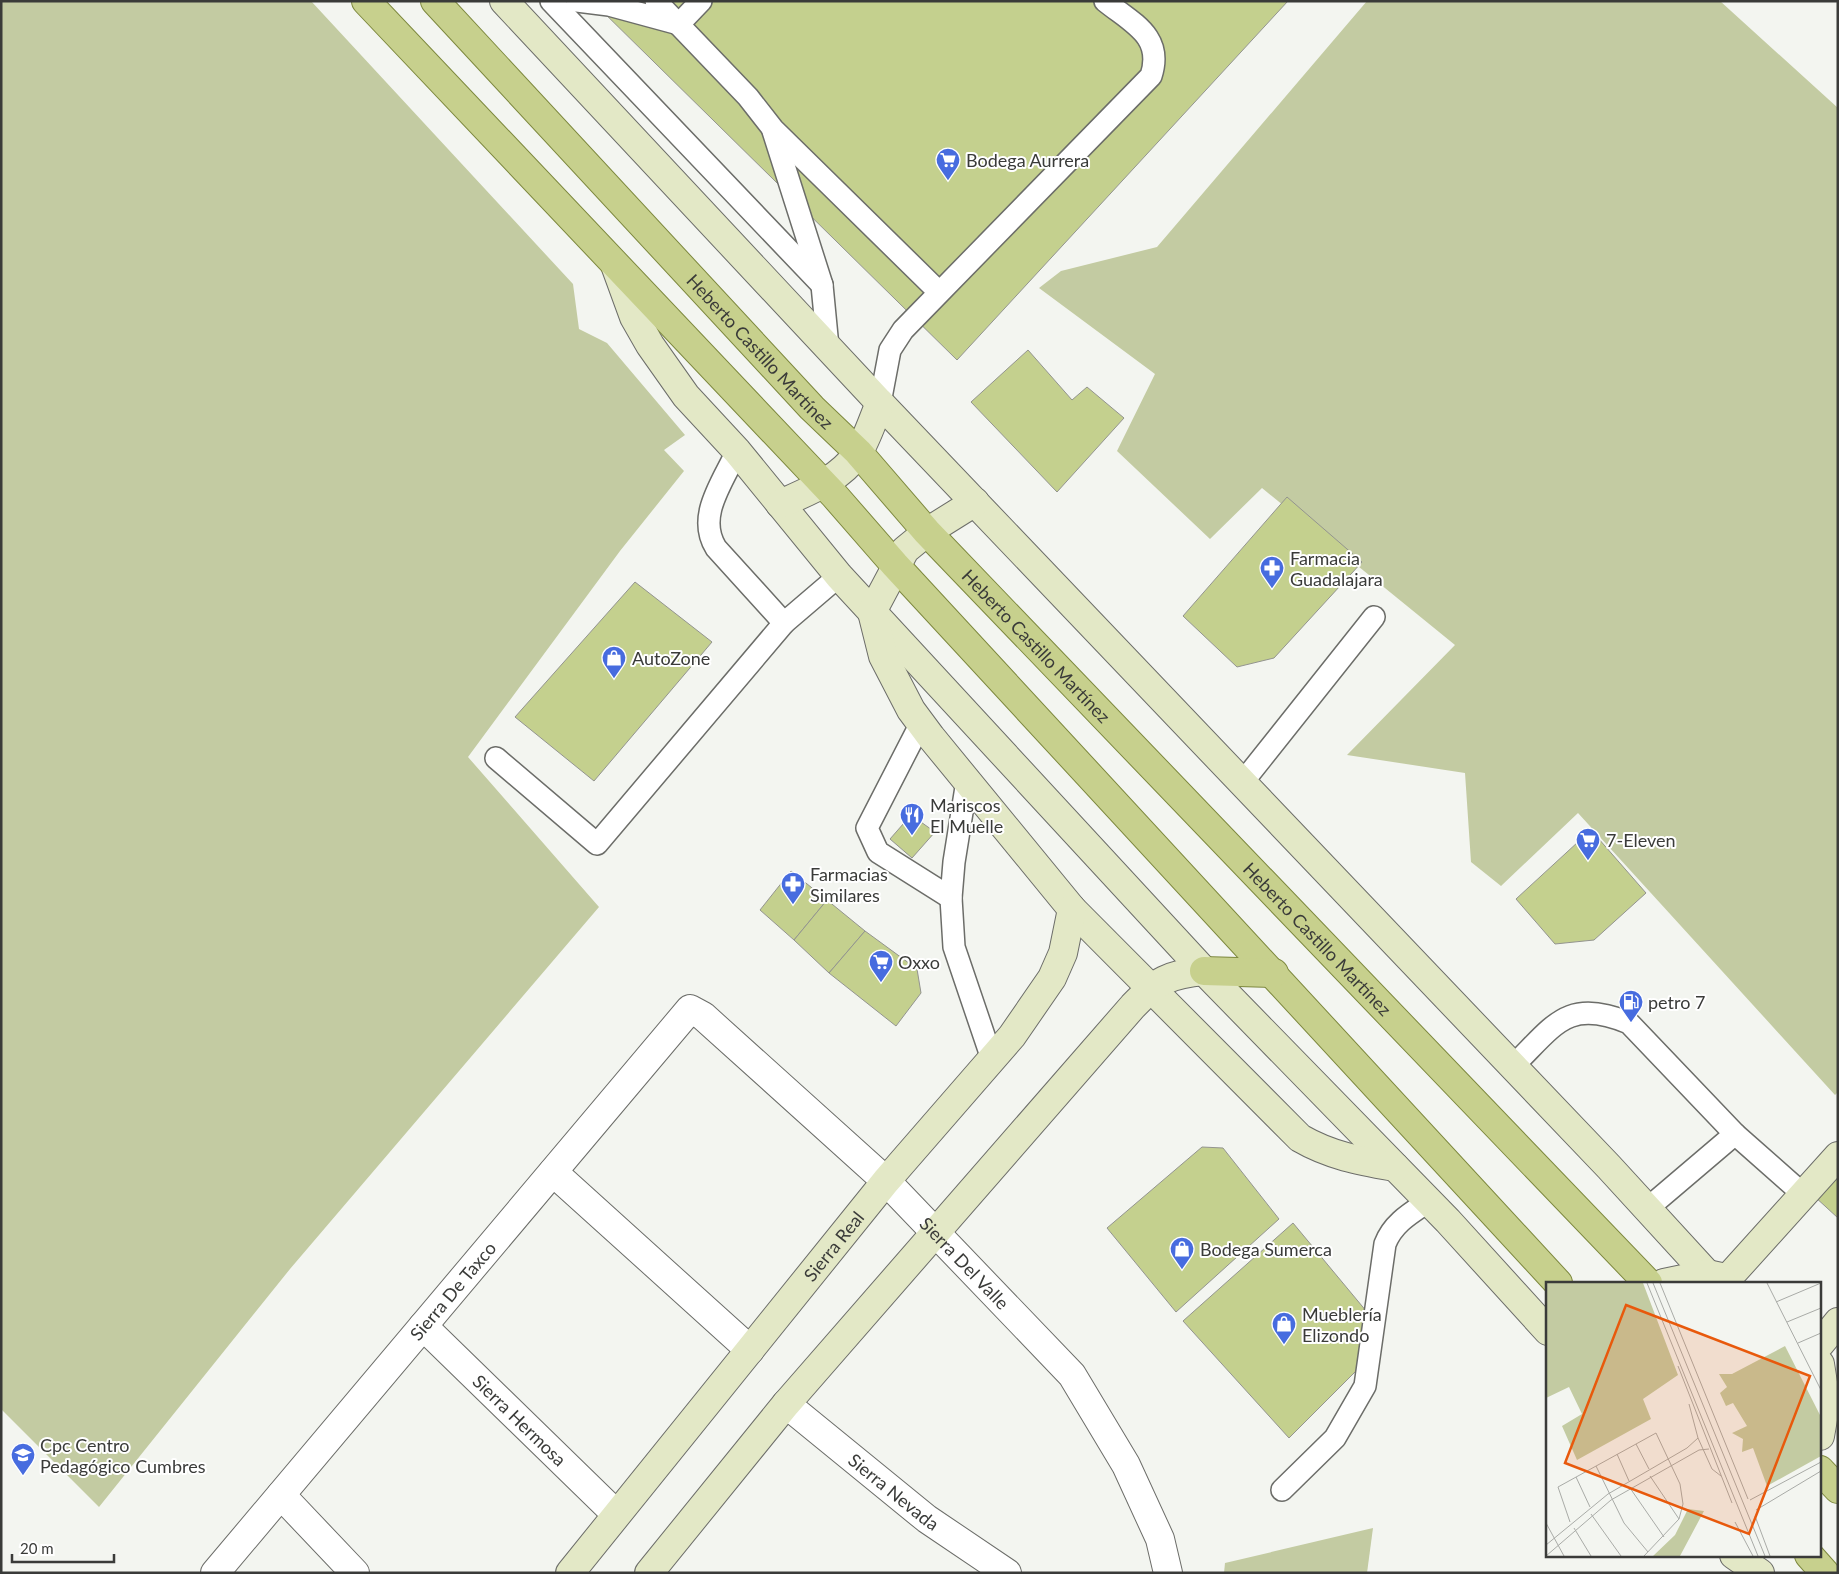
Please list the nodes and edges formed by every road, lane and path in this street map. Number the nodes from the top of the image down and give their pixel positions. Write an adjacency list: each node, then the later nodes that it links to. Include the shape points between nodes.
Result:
1 (366, 1): 11 (main road)
2 (436, 1): 17 (main road, Heberto Castillo Martínez, via 812,408)
3 (504, 1): 14 (street)
4 (551, 1): 12 (lane)
5 (577, 1): 9 (lane, via 609,5)
6 (656, 1): 9 (lane)
7 (701, 1): 9 (lane)
8 (1105, 1): 13 (lane, via 1147,34 1155,49 1156,63 1151,76)
9 (679, 24): 10 (lane)
10 (773, 128): 12 (lane); 13 (lane)
11 (615, 264): 16 (street, via 634,317 650,345 686,396); 18 (main road)
12 (822, 285): 14 (lane)
13 (939, 292): 15 (lane, via 903,330 890,350)
14 (828, 347): 15 (street)
15 (880, 403): 17 (street); 19 (street)
16 (737, 452): 20 (street); 26 (lane, via 709,511 709,537 743,580)
17 (858, 452): 18 (street, via 845,468); 21 (main road, Heberto Castillo Martínez)
18 (823, 484): 20 (street); 22 (main road)
19 (975, 502): 21 (street); 30 (street)
20 (780, 504): 23 (street)
21 (927, 532): 22 (street, via 905,550); 50 (main road, Heberto Castillo Martínez)
22 (895, 565): 24 (street); 34 (main road)
23 (839, 576): 24 (street); 26 (lane)
24 (872, 612): 27 (street, via 883,656); 33 (street)
25 (1374, 617): 30 (lane)
26 (784, 623): 28 (lane, via 597,844)
27 (920, 723): 29 (street); 31 (lane, via 867,828 878,852)
28 (496, 758)
29 (967, 781): 31 (lane); 32 (street)
30 (1242, 783): 38 (street)
31 (951, 898): 37 (lane, via 954,947)
32 (1072, 909): 35 (street); 37 (street, Sierra Real, via 1063,953 1052,978)
33 (1204, 971): 34 (main road); 35 (street, via 1170,976); 41 (street)
34 (1274, 973): 49 (main road)
35 (1151, 986): 41 (street, via 1300,1138 1342,1157); 47 (street)
36 (690, 1009): 42 (street, Sierra De Taxco); 43 (street, Sierra Del Valle, via 704,1016)
37 (992, 1059): 43 (street, Sierra Real)
38 (1513, 1066): 39 (lane, via 1554,1024 1586,1012 1607,1014 1629,1023); 46 (street)
39 (1735, 1134): 44 (lane); 46 (lane)
40 (1838, 1156): 44 (street)
41 (1395, 1167): 45 (street)
42 (552, 1172): 53 (street, Sierra De Taxco); 56 (street)
43 (886, 1181): 47 (street, Sierra Del Valle); 56 (street, Sierra Real)
44 (1804, 1195): 48 (street)
45 (1429, 1201): 54 (street); 63 (lane, via 1390,1232 1365,1386 1335,1438)
46 (1648, 1208): 48 (street)
47 (935, 1231): 58 (street); 73 (street, Sierra Del Valle, via 1072,1375 1126,1465 1160,1539)
48 (1725, 1278): 51 (street)
49 (1557, 1282)
50 (1647, 1282)
51 (1676, 1282)
52 (1838, 1322): 55 (street)
53 (423, 1326): 64 (street, Sierra De Taxco); 65 (street, Sierra Hermosa)
54 (1546, 1329)
55 (1822, 1342)
56 (750, 1350): 65 (street, Sierra Real)
57 (1822, 1371): 59 (street)
58 (786, 1404): 71 (street); 72 (street, Sierra Nevada, via 927,1519)
59 (1832, 1408): 60 (street)
60 (1822, 1431)
61 (1822, 1472): 62 (main road)
62 (1838, 1489)
63 (1282, 1490)
64 (281, 1495): 68 (street, Sierra De Taxco); 69 (street)
65 (616, 1514): 70 (street, Sierra Real)
66 (1735, 1556): 74 (street)
67 (1810, 1556): 75 (main road)
68 (216, 1573)
69 (355, 1573)
70 (570, 1573)
71 (649, 1573)
72 (1008, 1573)
73 (1168, 1573)
74 (1760, 1573)
75 (1826, 1573)

